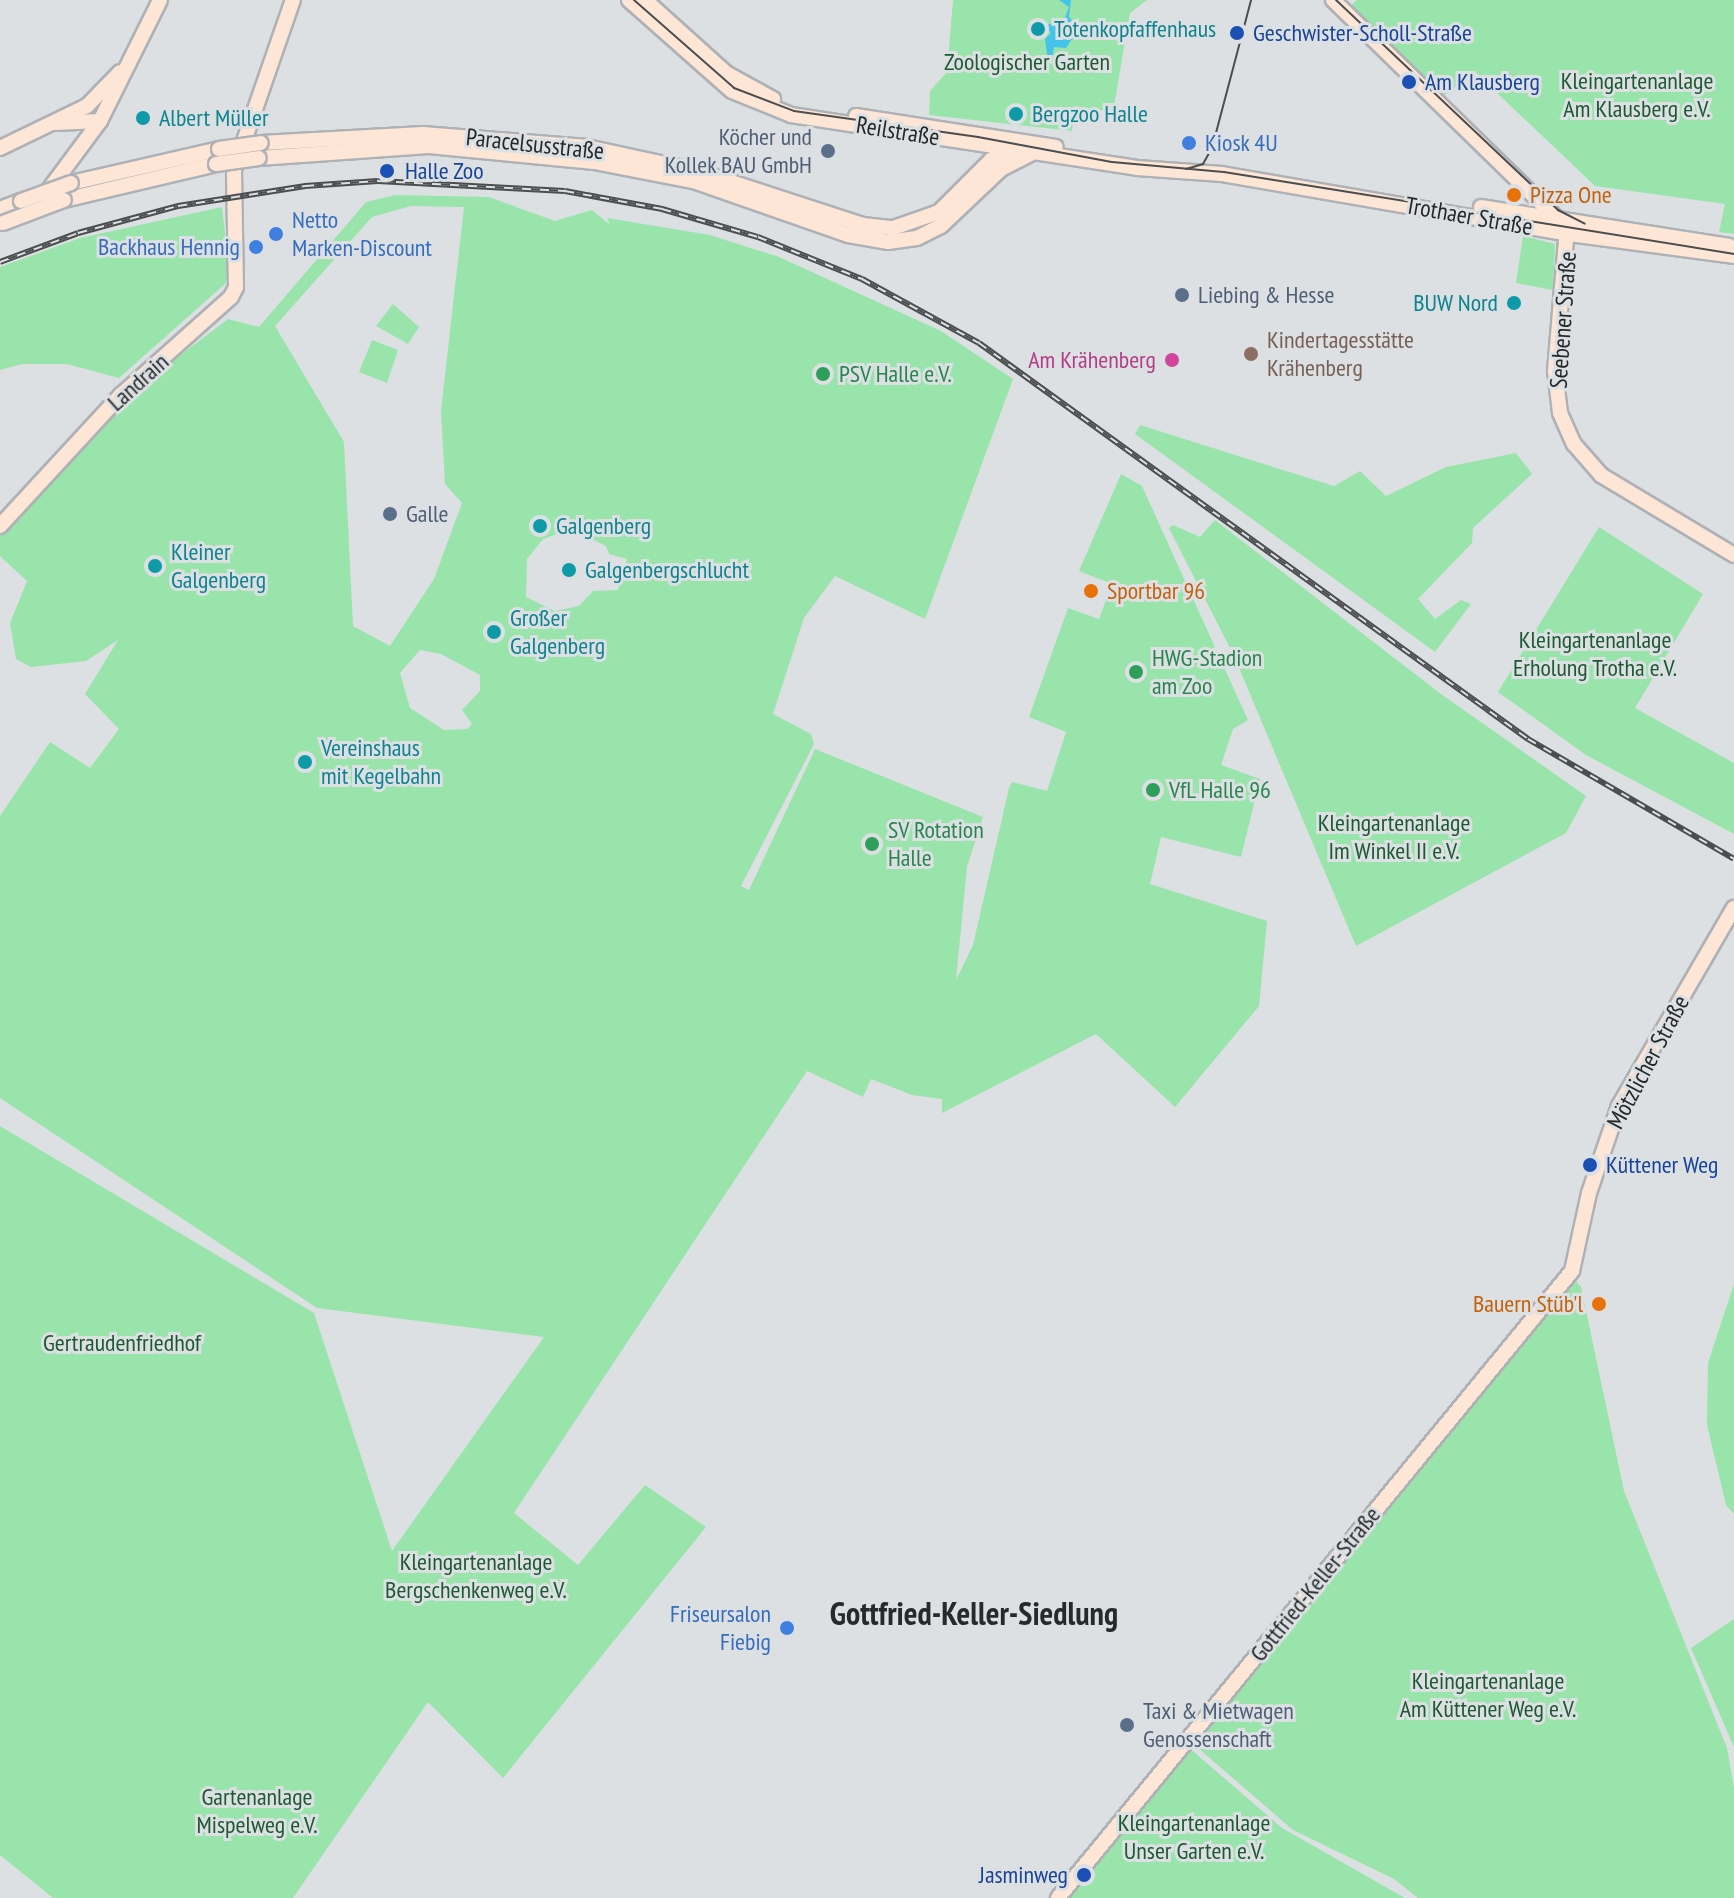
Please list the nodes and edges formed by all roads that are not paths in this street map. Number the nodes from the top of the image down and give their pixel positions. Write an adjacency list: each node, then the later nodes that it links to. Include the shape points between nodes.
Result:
1 (160, 0): 6 (main road)
2 (293, 0): 24 (main road, Landrain, via 234,170 236,287 227,304 121,395)
3 (629, 0): 9 (main road, Reilstraße, via 703,71 762,105 791,115)
4 (645, 0): 12 (main road, Reilstraße, via 726,73 795,107)
5 (1333, 0): 17 (main road, Seebener Straße)
6 (135, 53): 7 (main road); 8 (main road, via 94,100)
7 (100, 121): 8 (main road); 20 (main road, via 56,183)
8 (54, 123): 10 (main road)
9 (977, 143): 13 (main road, Reilstraße); 16 (main road)
10 (0, 148)
11 (533, 148): 12 (main road, Paracelsusstraße, via 693,181 848,235 888,242 917,238 941,226 1001,169); 14 (main road, Paracelsusstraße, bridge, via 423,134); 16 (main road, Paracelsusstraße, via 667,163 883,228 932,217)
12 (1037, 148): 13 (main road, Paracelsusstraße); 15 (main road, Reilstraße)
13 (1009, 149): 16 (main road, Paracelsusstraße)
14 (217, 156): 20 (main road, Paracelsusstraße, bridge); 20 (main road, Paracelsusstraße, bridge, via 71,183 21,201)
15 (1205, 168): 18 (main road, Trothaer Straße); 21 (main road, Trothaer Straße)
16 (979, 171)
17 (1529, 186): 18 (main road, via 1530,202); 19 (main road, Seebener Straße)
18 (1518, 212): 19 (main road, Trothaer Straße)
19 (1561, 219): 21 (main road, Seebener Straße); 22 (main road, Trothaer Straße)
20 (1, 222)
21 (1569, 234): 23 (main road, Trothaer Straße); 25 (main road, Seebener Straße, via 1555,371 1560,413 1574,444 1601,475)
22 (1734, 247)
23 (1734, 256)
24 (0, 526)
25 (1734, 555)
26 (1734, 908): 27 (main road, Mötzlicher Straße, via 1619,1106 1589,1193)
27 (1572, 1271): 28 (main road, Gottfried-Keller-Straße)
28 (1058, 1898)

